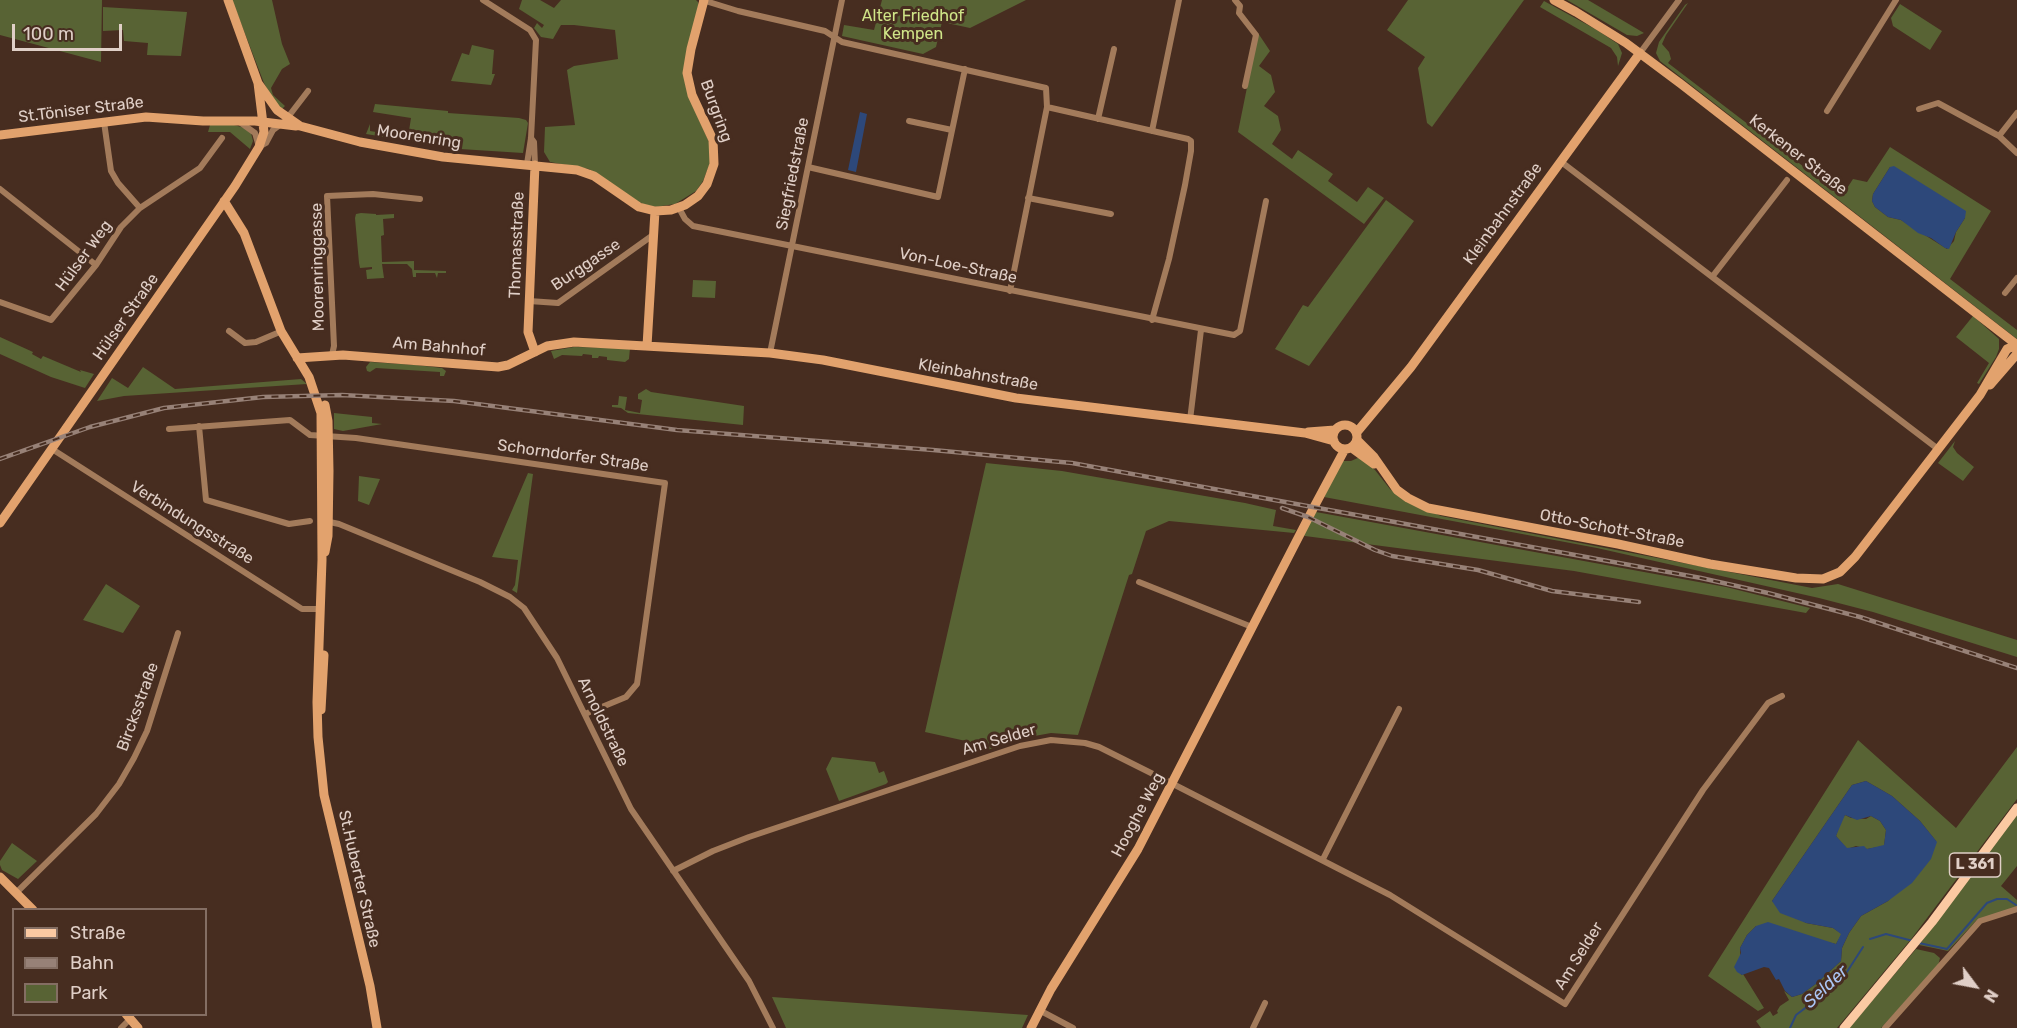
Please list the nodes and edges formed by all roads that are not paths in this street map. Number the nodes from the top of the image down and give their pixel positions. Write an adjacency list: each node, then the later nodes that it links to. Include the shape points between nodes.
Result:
1 (228, 0): 14 (street)
2 (483, 0): 35 (street, Thomasstraße, via 530,30 536,40)
3 (703, 0): 10 (street); 43 (street, Burgring, via 687,73 692,95 713,140 714,164 703,189)
4 (842, 0): 10 (street, Siegfriedstraße)
5 (1179, 0): 28 (street)
6 (1235, 0): 15 (street, via 1240,6 1239,13 1256,35)
7 (1554, 0): 12 (street, Kerkener Straße)
8 (1680, 0): 12 (street)
9 (1896, 0): 19 (street)
10 (835, 36): 13 (street, via 842,42); 36 (street, Siegfriedstraße)
11 (1114, 49): 22 (street)
12 (1640, 53): 34 (street, Kleinbahnstraße); 61 (street, Kerkener Straße)
13 (965, 69): 17 (street, via 1046,88); 27 (street)
14 (258, 83): 21 (street, via 273,106); 26 (street, Hülser Straße)
15 (1245, 86)
16 (308, 91): 21 (street)
17 (1047, 108): 22 (street); 39 (street)
18 (1919, 109): 30 (street, via 1938,103)
19 (1827, 111)
20 (2017, 112): 30 (street)
21 (287, 118): 26 (street, St.Töniser Straße); 32 (street); 35 (street, Moorenring, via 300,126 360,142 443,157)
22 (1098, 119): 28 (street)
23 (238, 121): 25 (street, St.Töniser Straße, via 146,117); 26 (street, St.Töniser Straße); 32 (street, via 255,134)
24 (909, 121): 27 (street)
25 (104, 122): 29 (street, St.Töniser Straße); 44 (street, via 111,171)
26 (263, 122): 32 (street, Hülser Straße)
27 (952, 130): 36 (street, via 938,196)
28 (1152, 130): 56 (street, via 1191,141 1180,210)
29 (0, 135)
30 (1999, 136): 33 (street)
31 (222, 138): 44 (street, Hülser Weg, via 200,168)
32 (259, 147): 41 (street, Hülser Straße)
33 (2017, 153)
34 (1560, 161): 50 (street); 72 (street, Kleinbahnstraße, via 1411,367)
35 (531, 164): 45 (street, via 584,171 636,205); 55 (street, Thomasstraße)
36 (808, 168): 48 (street, Siegfriedstraße)
37 (1787, 180): 50 (street)
38 (0, 189): 49 (street)
39 (1028, 198): 46 (street); 52 (street)
40 (420, 199): 64 (street, Moorenringgasse, via 374,194 327,196)
41 (224, 201): 57 (street, St.Huberter Straße, via 244,233); 73 (street, Hülser Straße)
42 (1266, 201): 58 (street, Von-Loe-Straße, via 1240,331 1233,335)
43 (679, 207): 45 (street, Burgring); 48 (street, Von-Loe-Straße, via 693,226)
44 (140, 208): 49 (street, Hülser Weg, via 121,227)
45 (655, 211): 47 (street)
46 (1111, 214)
47 (653, 235): 55 (street, Burggasse, via 558,303); 60 (street)
48 (792, 246): 52 (street, Von-Loe-Straße); 63 (street, Siegfriedstraße)
49 (96, 265): 54 (street, Hülser Weg, via 51,320)
50 (1712, 277): 74 (street)
51 (2017, 278): 53 (street)
52 (1010, 291): 56 (street, Von-Loe-Straße)
53 (2005, 293)
54 (0, 302)
55 (529, 302): 62 (street, Thomasstraße, via 528,332)
56 (1152, 320): 58 (street, Von-Loe-Straße)
57 (283, 330): 59 (street, via 245,343); 65 (street, St.Huberter Straße)
58 (1201, 330): 66 (street)
59 (229, 331)
60 (647, 346): 62 (street, Am Bahnhof, via 566,343); 63 (street, Kleinbahnstraße)
61 (2017, 349): 74 (street, via 2007,349 1980,395)
62 (535, 352): 64 (street, Am Bahnhof, via 508,365 488,367)
63 (770, 352): 66 (street, Kleinbahnstraße, via 1016,398)
64 (332, 355): 65 (street, Am Bahnhof)
65 (301, 358): 71 (street, St.Huberter Straße, via 319,403)
66 (1190, 420): 70 (street, Kleinbahnstraße)
67 (200, 426): 68 (street); 71 (street, via 290,420 310,435); 75 (street, via 206,500 289,524)
68 (169, 429)
69 (1335, 430): 70 (street, Kleinbahnstraße); 72 (street); 72 (street, Kleinbahnstraße, via 1341,425)
70 (1305, 433): 72 (street, Kleinbahnstraße)
71 (326, 437): 76 (street, St.Huberter Straße); 84 (street, Schorndorfer Straße, via 378,441 665,483 636,684 626,697)
72 (1347, 440): 74 (street, Otto-Schott-Straße, via 1374,457 1388,479 1408,498 1443,512 1710,564 1823,579 1840,572 1855,557); 80 (street, Hooghe Weg)
73 (52, 449): 77 (street, Hülser Straße); 79 (street, Verbindungsstraße, via 302,609)
74 (1938, 449)
75 (310, 521)
76 (325, 521): 79 (street, St.Huberter Straße); 84 (street, Arnoldstraße, via 341,524 515,600 530,615)
77 (0, 523)
78 (1139, 582): 80 (street)
79 (321, 609): 98 (street, St.Huberter Straße, via 316,702 324,795)
80 (1252, 627): 85 (street, Hooghe Weg)
81 (178, 633): 90 (street, Bircksstraße, via 147,731 119,784 96,814)
82 (1782, 696): 87 (street, Am Selder, via 1768,703 1703,790 1565,1004 1420,912)
83 (1399, 709): 87 (street)
84 (585, 714): 88 (street, Arnoldstraße, via 631,809)
85 (1173, 784): 87 (street, Am Selder); 88 (street, Am Selder, via 1099,747 1051,740 1035,742 749,837); 94 (street, Hooghe Weg, via 1128,866)
86 (2017, 808): 103 (main road, L 361, via 1932,922)
87 (1323, 859)
88 (673, 871): 99 (street, Arnoldstraße, via 749,981)
89 (0, 877): 90 (street)
90 (17, 892): 91 (street)
91 (32, 908)
92 (2017, 909): 104 (street, via 1980,921)
93 (1265, 1004): 102 (street)
94 (1039, 1010): 100 (street, Hooghe Weg); 101 (street)
95 (128, 1017): 96 (street); 97 (street)
96 (121, 1028)
97 (138, 1028)
98 (377, 1028)
99 (773, 1028)
100 (1031, 1028)
101 (1073, 1028)
102 (1253, 1028)
103 (1844, 1028)
104 (1885, 1028)

